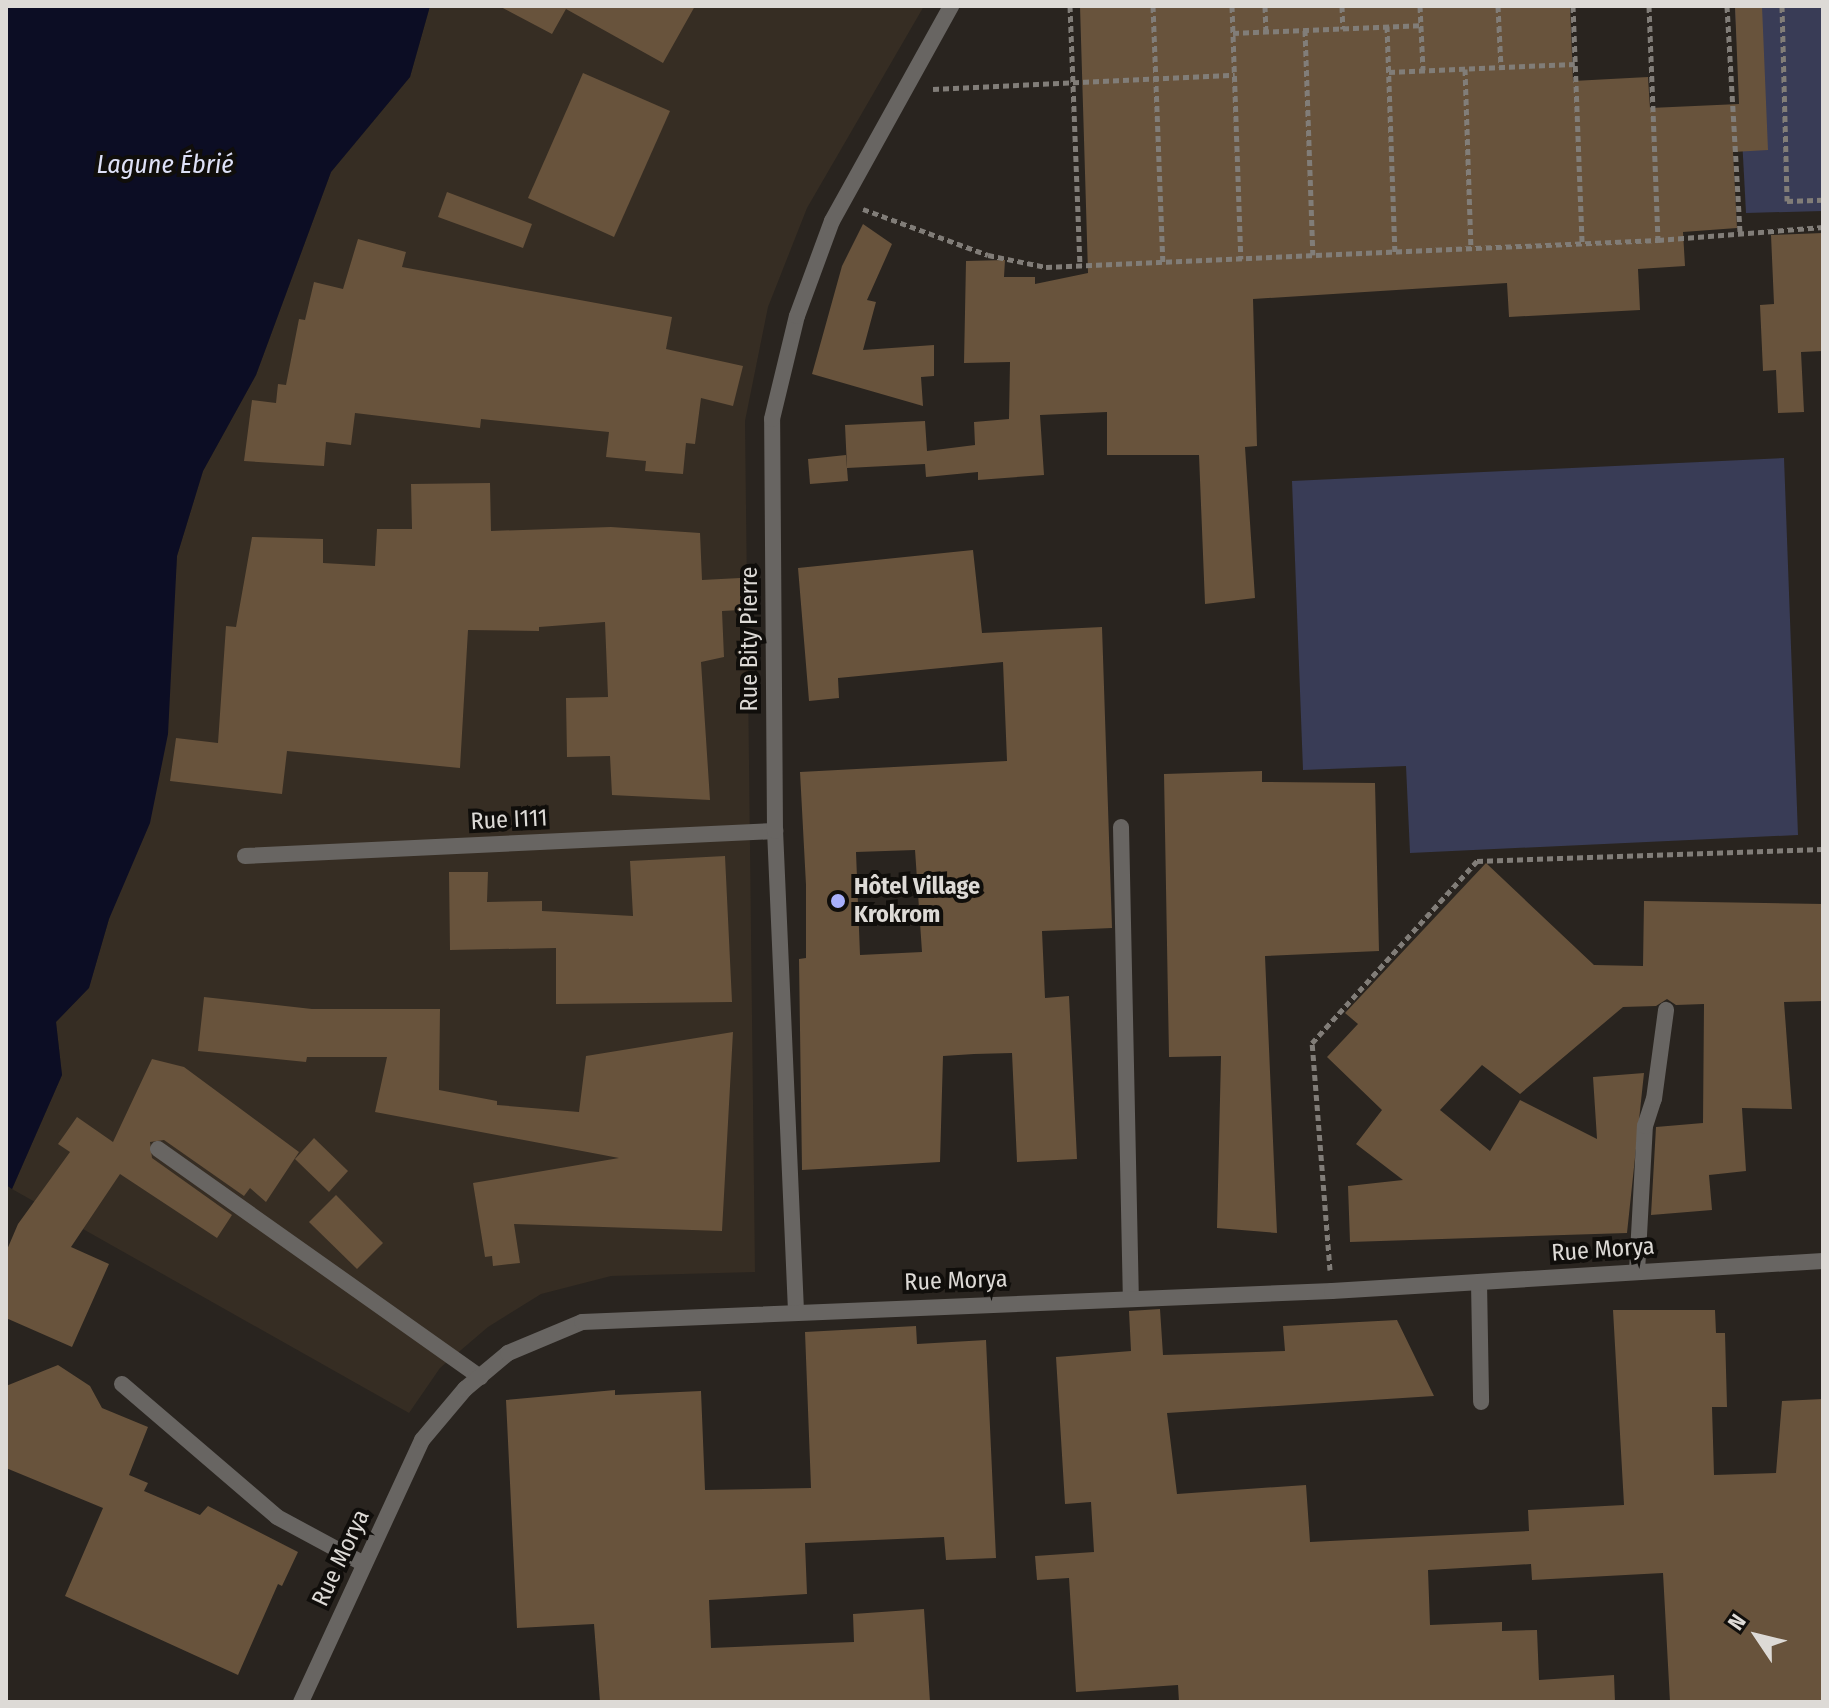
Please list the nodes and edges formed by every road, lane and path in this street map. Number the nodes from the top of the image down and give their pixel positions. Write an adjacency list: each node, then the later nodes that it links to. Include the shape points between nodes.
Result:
1 (951, 6): 27 (street, Rue Bity Pierre)
2 (1070, 6): 26 (path)
3 (1153, 6): 25 (path)
4 (1232, 6): 18 (path)
5 (1265, 6): 17 (path)
6 (1342, 6): 15 (path)
7 (1420, 6): 13 (path)
8 (1498, 6): 20 (path)
9 (1573, 6): 19 (path)
10 (1649, 6): 32 (path)
11 (1727, 6): 31 (path)
12 (1782, 6): 28 (path, via 1787,201)
13 (1420, 25): 14 (path); 22 (path)
14 (1387, 26): 15 (path); 23 (path)
15 (1343, 29): 16 (path)
16 (1305, 30): 17 (path); 36 (path)
17 (1266, 32): 18 (path)
18 (1233, 33): 24 (path)
19 (1575, 64): 20 (path); 33 (path)
20 (1501, 67): 21 (path)
21 (1465, 69): 22 (path); 34 (path)
22 (1423, 70): 23 (path)
23 (1388, 72): 35 (path)
24 (1235, 75): 25 (path); 37 (path)
25 (1156, 79): 26 (path); 38 (path)
26 (1073, 82): 27 (path); 39 (path)
27 (905, 90): 29 (street, Rue Bity Pierre)
28 (1823, 200)
29 (843, 201): 39 (path, via 988,255 1046,267); 41 (street, Rue Bity Pierre, via 797,316 772,419)
30 (1823, 227): 31 (path)
31 (1740, 233): 32 (path)
32 (1658, 240): 33 (path)
33 (1582, 244): 34 (path)
34 (1471, 248): 35 (path)
35 (1395, 252): 36 (path)
36 (1313, 255): 37 (path)
37 (1241, 259): 38 (path)
38 (1163, 262): 39 (path)
39 (1080, 266)
40 (1121, 827): 50 (street)
41 (775, 831): 43 (street, Rue I111); 51 (street, Rue Bity Pierre)
42 (1823, 849): 49 (path, via 1477,861 1312,1043)
43 (245, 856)
44 (1666, 1010): 47 (street, via 1654,1099 1645,1126)
45 (158, 1149): 52 (street)
46 (1823, 1261): 47 (street, Rue Morya)
47 (1637, 1272): 48 (street, Rue Morya)
48 (1479, 1282): 49 (street, Rue Morya); 54 (street)
49 (1332, 1291): 50 (street, Rue Morya)
50 (1131, 1299): 51 (street, Rue Morya)
51 (796, 1311): 52 (street, Rue Morya, via 582,1322 508,1353)
52 (480, 1377): 55 (street, Rue Morya, via 422,1440)
53 (122, 1384): 55 (street, via 277,1517)
54 (1481, 1402)
55 (364, 1564): 56 (street, Rue Morya)
56 (301, 1702)

